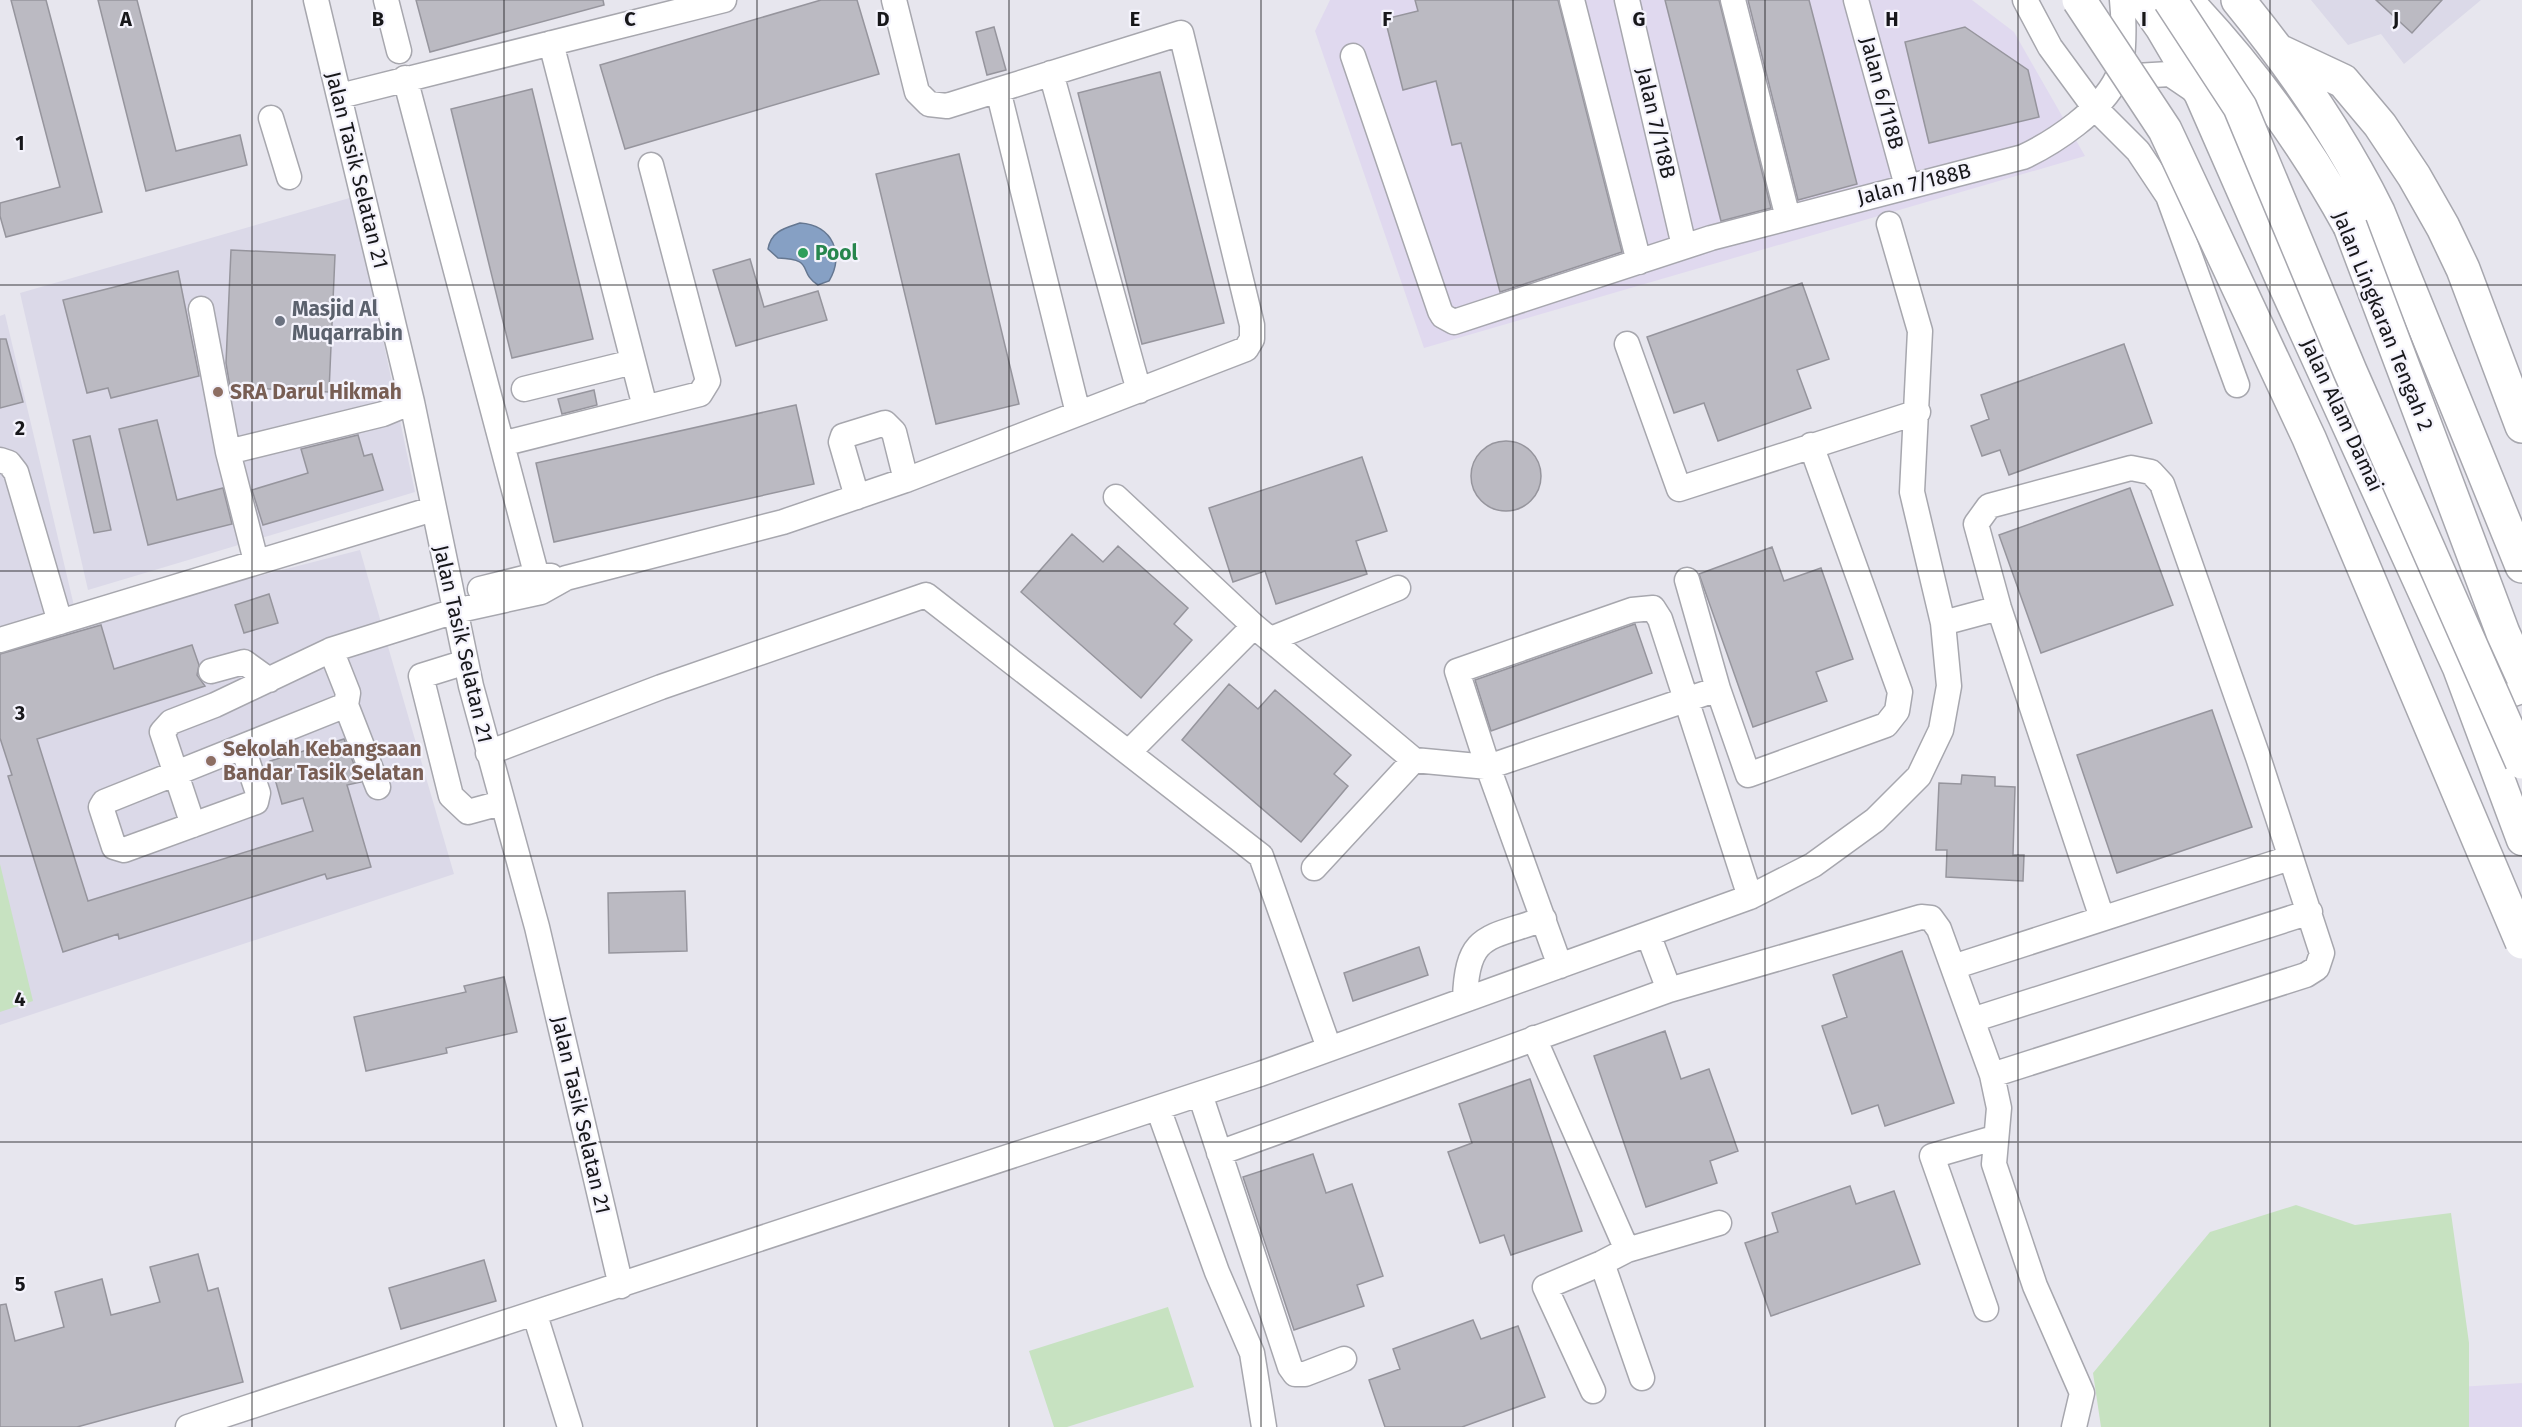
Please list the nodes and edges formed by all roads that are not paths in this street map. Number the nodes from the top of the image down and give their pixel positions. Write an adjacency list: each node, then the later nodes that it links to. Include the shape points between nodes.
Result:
1 (316, 0): 26 (street, Jalan Tasik Selatan 21)
2 (386, 0): 18 (street)
3 (724, 0): 16 (street)
4 (894, 0): 24 (street, via 917,92 929,104 947,106)
5 (1572, 0): 35 (street)
6 (1627, 0): 34 (street, Jalan 7/118B)
7 (1733, 0): 32 (street)
8 (1856, 0): 31 (street, Jalan 6/118B)
9 (2025, 0): 27 (street, via 2050,47)
10 (2079, 0): 96 (highway, bridge, via 2165,130 2309,438)
11 (2121, 0): 22 (street)
12 (2141, 0): 25 (main road, Jalan Alam Damai)
13 (2170, 0): 82 (highway, bridge, via 2240,108 2350,371)
14 (2185, 0): 71 (highway, Jalan Lingkaran Tengah 2, bridge, via 2280,111 2319,170 2349,226)
15 (2238, 0): 19 (highway, Jalan Lingkaran Tengah 2)
16 (664, 7): 17 (street)
17 (551, 42): 23 (street); 38 (street)
18 (399, 51)
19 (2280, 51): 46 (highway, via 2343,81 2380,125 2414,177 2463,269); 56 (highway, Jalan Lingkaran Tengah 2, via 2338,138 2378,212)
20 (1353, 56): 35 (street, Jalan 7/188B, via 1440,311 1448,320 1460,321)
21 (1051, 74): 24 (street); 41 (street); 41 (street, via 1181,33 1252,325 1252,339 1246,349)
22 (2118, 77): 25 (street, via 2170,74); 27 (street, Jalan 7/188B)
23 (405, 78): 26 (street); 47 (street)
24 (998, 90): 45 (street)
25 (2200, 95): 69 (main road, Jalan Alam Damai)
26 (340, 96): 42 (street, Jalan Tasik Selatan 21)
27 (2094, 107): 31 (street, Jalan 7/188B, via 2053,142 2023,157); 39 (street, via 2138,151 2168,196)
28 (271, 118): 30 (street)
29 (651, 165): 43 (street, via 708,381 700,394)
30 (289, 177)
31 (1907, 186): 32 (street, Jalan 7/188B)
32 (1788, 218): 34 (street, Jalan 7/188B)
33 (1888, 224): 44 (street, via 1920,331)
34 (1684, 246): 35 (street, Jalan 7/188B)
35 (1639, 262)
36 (201, 309): 49 (street)
37 (1627, 344): 48 (street, via 1679,489)
38 (633, 362): 40 (street); 43 (street)
39 (2237, 385)
40 (524, 389)
41 (1139, 391): 45 (street)
42 (412, 402): 49 (street, via 383,414); 54 (street, Jalan Tasik Selatan 21)
43 (645, 407): 47 (street)
44 (1918, 412): 48 (street); 63 (street, via 1912,492)
45 (1078, 413): 51 (street)
46 (2522, 426)
47 (502, 444): 58 (street)
48 (1811, 445): 73 (street, via 1900,692 1897,711 1886,725 1748,775)
49 (228, 452): 55 (street)
50 (0, 460): 62 (street, via 16,472)
51 (906, 480): 52 (street); 52 (street, via 890,426 885,423 850,432 841,442)
52 (858, 497): 58 (street, via 783,522)
53 (1116, 497): 64 (street)
54 (433, 509): 55 (street); 60 (street, Jalan Tasik Selatan 21)
55 (256, 561): 62 (street)
56 (2522, 566)
57 (1687, 580): 73 (street)
58 (539, 584): 60 (street)
59 (1398, 588): 64 (street)
60 (453, 603): 67 (street); 68 (street, Jalan Tasik Selatan 21)
61 (1999, 608): 63 (street); 89 (street, via 1976,524 1989,506 2132,468 2151,471 2162,484); 93 (street)
62 (60, 622): 65 (street)
63 (1942, 623): 91 (street, via 1948,686 1941,730 1919,776 1875,820 1813,865)
64 (1263, 632): 79 (street); 81 (street)
65 (0, 640)
66 (2522, 645): 69 (street)
67 (331, 650): 72 (street); 76 (street, via 348,693)
68 (466, 662): 80 (street, Jalan Tasik Selatan 21); 86 (street, via 419,670 452,799 468,812)
69 (2458, 668): 77 (main road, Jalan Alam Damai)
70 (211, 671): 72 (street, via 244,662)
71 (2522, 675)
72 (269, 680): 84 (street, via 164,726 162,732)
73 (1718, 689): 75 (street)
74 (2522, 691): 77 (street)
75 (1685, 700): 83 (street); 83 (street, via 1660,619 1653,608 1632,610 1457,671); 91 (street)
76 (346, 705): 78 (street); 85 (street)
77 (2472, 708): 88 (main road, Jalan Alam Damai)
78 (243, 748): 84 (street); 87 (street, via 258,793 256,802)
79 (1129, 752): 80 (street, via 926,595 661,687); 103 (street, via 1261,856)
80 (488, 753): 86 (street, Jalan Tasik Selatan 21)
81 (1414, 760): 83 (street); 90 (street)
82 (2522, 762)
83 (1488, 767): 94 (street)
84 (175, 775): 87 (street); 87 (street, via 104,802 101,807 114,847 124,850)
85 (378, 787)
86 (501, 803): 112 (street, Jalan Tasik Selatan 21, via 537,927)
87 (193, 825)
88 (2522, 840)
89 (2290, 858): 92 (street); 93 (street)
90 (1314, 868)
91 (1750, 897): 95 (street)
92 (2310, 912): 101 (street); 104 (street, via 2322,953 2317,968 2306,975)
93 (2102, 918): 98 (street)
94 (1544, 919): 97 (street); 100 (street, via 1487,939 1472,951)
95 (1648, 934): 97 (street); 99 (street)
96 (2522, 942)
97 (1560, 966): 100 (street)
98 (1953, 967): 99 (street, via 1939,929 1931,918 1921,917); 101 (street)
99 (1669, 990): 102 (street)
100 (1465, 999): 103 (street)
101 (1972, 1020): 104 (street)
102 (1534, 1038): 108 (street); 110 (street)
103 (1329, 1048): 105 (street)
104 (1992, 1075): 107 (street, via 1999,1108)
105 (1200, 1094): 106 (street); 108 (street)
106 (1158, 1108): 112 (street); 120 (street, via 1217,1272 1252,1353)
107 (1994, 1138): 113 (street, via 1932,1156); 121 (street, via 1994,1164 2035,1286 2082,1393)
108 (1219, 1153): 115 (street, via 1290,1367 1295,1374 1305,1374)
109 (1719, 1223): 110 (street)
110 (1627, 1250): 111 (street)
111 (1602, 1263): 116 (street); 117 (street, via 1545,1287)
112 (621, 1286): 114 (street)
113 (1986, 1309)
114 (536, 1315): 118 (street); 119 (street)
115 (1344, 1359)
116 (1642, 1378)
117 (1593, 1391)
118 (188, 1427)
119 (570, 1427)
120 (1264, 1427)
121 (2074, 1427)

